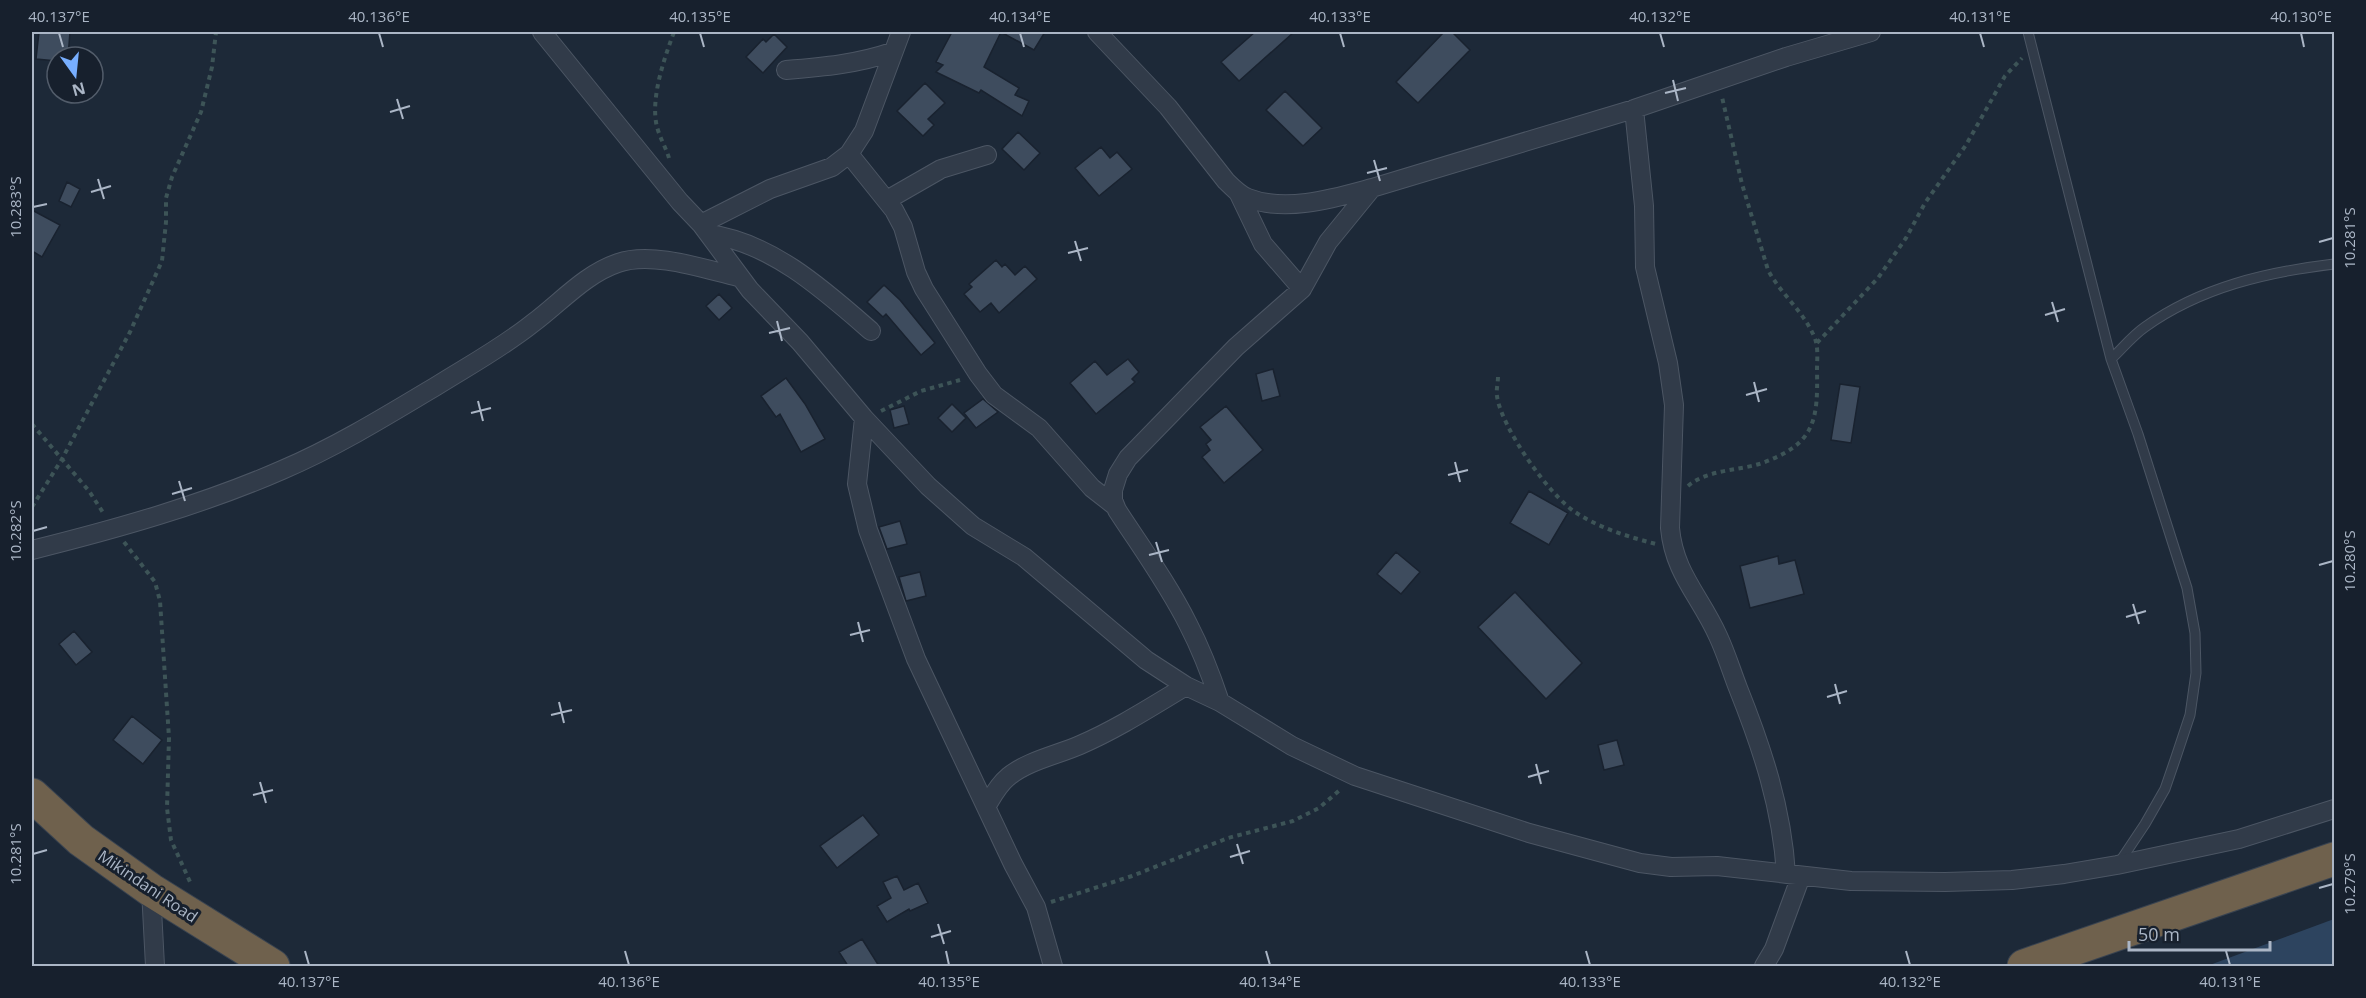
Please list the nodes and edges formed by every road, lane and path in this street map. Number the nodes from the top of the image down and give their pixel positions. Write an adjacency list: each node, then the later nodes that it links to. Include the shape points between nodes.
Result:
1 (216, 32): 30 (path, via 201,112 166,198 162,261 130,332)
2 (542, 32): 18 (street)
3 (674, 32): 18 (path, via 660,75 656,118)
4 (901, 32): 9 (street)
5 (1097, 32): 16 (street, via 1168,107)
6 (1871, 32): 11 (street)
7 (2028, 32): 8 (lane)
8 (2031, 49): 24 (path, via 2005,76 1966,145 1878,279); 25 (lane, via 2051,114)
9 (892, 52): 10 (street, via 864,62); 13 (street, via 864,130)
10 (786, 70)
11 (1718, 81): 12 (street); 24 (path, via 1742,184 1768,270 1808,324)
12 (1634, 109): 15 (street); 33 (street, via 1644,206 1645,267 1674,405)
13 (849, 154): 17 (street); 19 (street, via 832,167 770,189)
14 (987, 155): 17 (street, via 941,169)
15 (1372, 188): 16 (street, via 1288,204 1264,203); 22 (street, via 1328,242)
16 (1238, 192): 22 (street, via 1263,244)
17 (887, 200): 26 (street, via 903,227 924,289)
18 (680, 202): 19 (street)
19 (705, 229): 21 (street); 23 (street, via 744,242 794,269)
20 (2334, 264): 25 (lane, via 2283,271 2211,291 2143,328)
21 (738, 277): 28 (street); 34 (street, via 652,260 617,263 586,280 504,345 330,446 250,483)
22 (1302, 289): 31 (street, via 1236,347 1128,458 1115,483)
23 (871, 331)
24 (1817, 343): 33 (path, via 1817,410 1811,429 1801,441 1790,451 1762,463 1690,484)
25 (2111, 359): 44 (lane, via 2187,588 2196,633 2190,715 2165,789)
26 (978, 374): 28 (path, via 921,391); 31 (street, via 994,395 1039,428 1092,488)
27 (1498, 377): 35 (path, via 1497,396 1520,450 1556,495 1597,525)
28 (864, 418): 37 (street, via 928,486 973,526 1023,557 1146,660); 41 (street, via 857,484 868,530 916,659)
29 (32, 424): 30 (path)
30 (62, 459): 32 (path); 34 (path)
31 (1115, 506): 38 (street, via 1188,624)
32 (32, 507)
33 (1670, 507): 35 (street)
34 (114, 529): 36 (street); 47 (path, via 155,582 160,601 169,738 168,819 171,840)
35 (1672, 548): 45 (street, via 1683,576 1720,639 1750,717 1775,795)
36 (32, 550)
37 (1186, 686): 38 (street); 41 (street, via 1126,723 1009,776)
38 (1220, 702): 39 (street, via 1292,746)
39 (1355, 776): 45 (street, via 1528,833 1640,863); 48 (path, via 1319,807 1293,821 1228,838 1132,876)
40 (32, 795): 46 (highway, Mikindani Road, via 81,840)
41 (986, 807): 48 (street)
42 (2334, 809): 44 (street, via 2240,838)
43 (2334, 859): 53 (highway)
44 (2117, 865): 45 (street, via 2012,880 1851,881)
45 (1794, 875): 52 (street, via 1778,940)
46 (151, 890): 49 (street); 50 (highway, Mikindani Road)
47 (195, 891)
48 (1036, 907): 51 (street)
49 (155, 966)
50 (273, 966)
51 (1053, 966)
52 (1764, 966)
53 (2024, 966)

